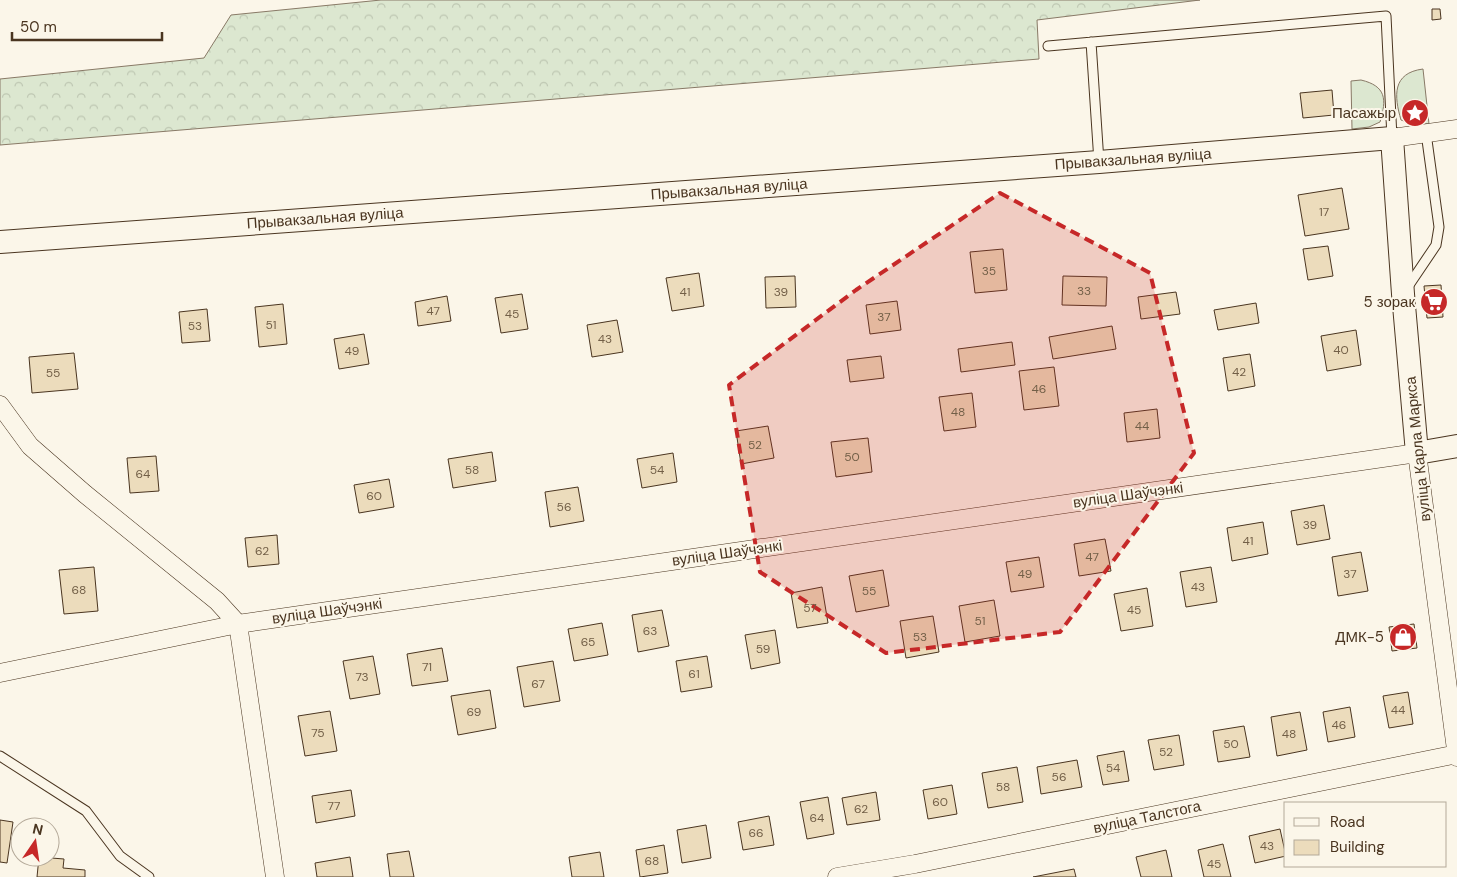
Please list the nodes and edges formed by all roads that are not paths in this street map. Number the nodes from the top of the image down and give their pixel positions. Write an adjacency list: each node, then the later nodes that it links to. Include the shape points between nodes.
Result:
1 (1091, 42): 2 (lane); 5 (lane, via 1386,16); 6 (lane)
2 (1048, 46)
3 (1457, 129): 4 (street, Прывакзальная вуліца)
4 (1426, 133): 5 (street, Прывакзальная вуліца); 8 (lane, via 1439,227 1436,245)
5 (1392, 138): 6 (street, Прывакзальная вуліца); 8 (street, вуліца Карла Маркса)
6 (1099, 162): 7 (street, Прывакзальная вуліца)
7 (0, 242)
8 (1403, 294): 11 (street, вуліца Карла Маркса)
9 (0, 405): 12 (street, via 30,446 217,601)
10 (1457, 446): 11 (street, вуліца Шаўчэнкі)
11 (1416, 453): 12 (street, вуліца Шаўчэнкі); 14 (street, вуліца Карла Маркса)
12 (238, 624): 13 (street, вуліца Шаўчэнкі); 17 (street)
13 (0, 673)
14 (1457, 755): 18 (street, вуліца Талстога)
15 (0, 756): 16 (lane, via 86,810 120,856)
16 (149, 877)
17 (275, 877)
18 (837, 877)

